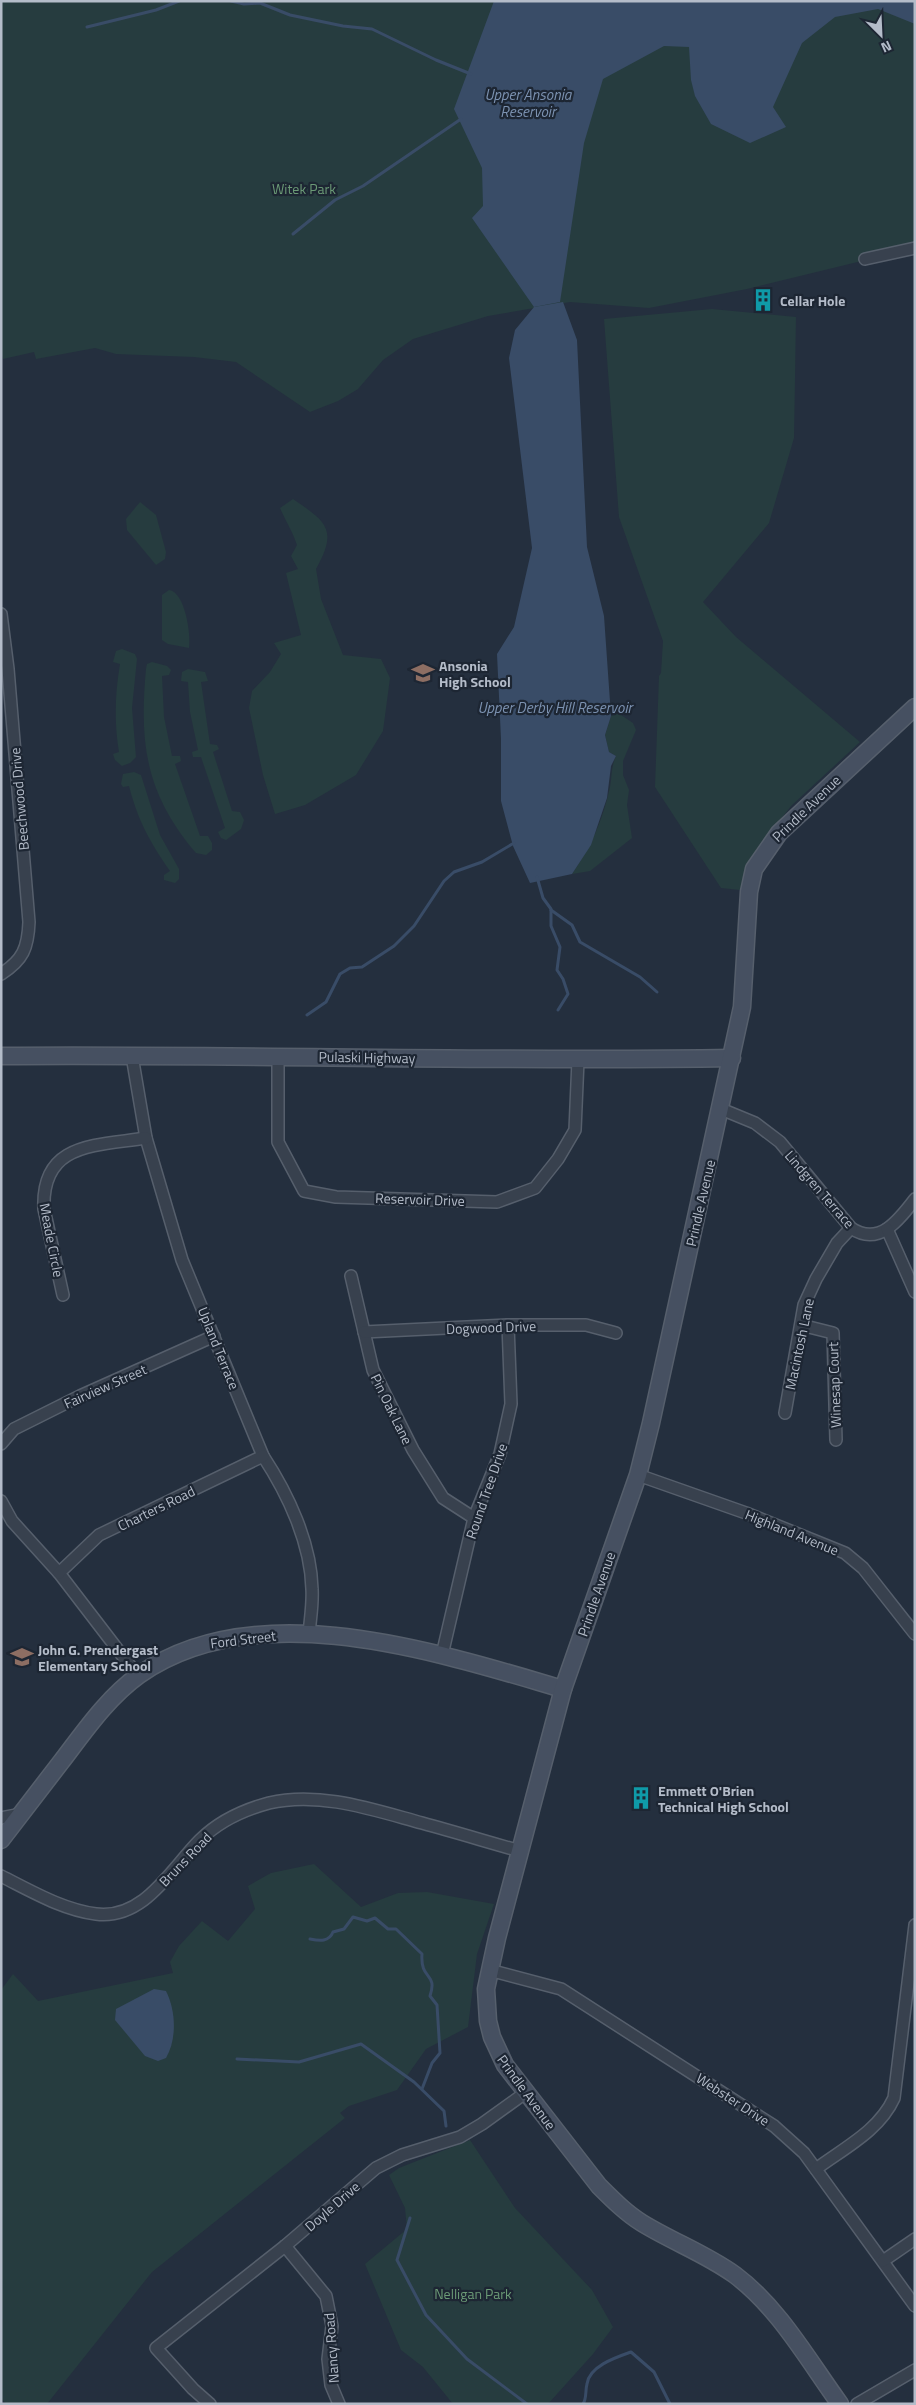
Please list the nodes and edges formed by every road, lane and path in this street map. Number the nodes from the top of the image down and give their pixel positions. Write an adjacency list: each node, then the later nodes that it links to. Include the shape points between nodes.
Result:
1 (915, 248): 2 (street)
2 (865, 259)
3 (1, 614): 5 (street, Beechwood Drive, via 29,922 22,956)
4 (915, 707): 9 (main road, Prindle Avenue, via 779,833 758,860 749,892 742,1007)
5 (1, 974)
6 (1, 1056): 7 (main road, Pulaski Highway)
7 (132, 1056): 8 (main road, Pulaski Highway); 12 (street, Upland Terrace)
8 (278, 1056): 10 (main road, Pulaski Highway); 10 (street, Reservoir Drive, via 278,1142 304,1191 336,1197 496,1202 535,1188 558,1160 575,1130)
9 (732, 1058): 10 (main road, Pulaski Highway); 11 (main road, Prindle Avenue)
10 (578, 1060)
11 (721, 1110): 14 (street, Lindgren Terrace, via 755,1123 780,1142); 28 (main road, Prindle Avenue)
12 (146, 1138): 18 (street, Meade Circle, via 80,1149 51,1168 43,1195 44,1209); 23 (street, Upland Terrace, via 182,1260)
13 (915, 1199): 15 (street)
14 (851, 1228): 15 (street, Lindgren Terrace, via 862,1235); 20 (street, Macintosh Lane, via 837,1243 816,1279 804,1305)
15 (887, 1229): 17 (street)
16 (352, 1276): 21 (street, Pin Oak Lane)
17 (915, 1292)
18 (63, 1295)
19 (508, 1325): 21 (street, Dogwood Drive); 22 (street, Dogwood Drive, via 586,1325); 30 (street, Round Tree Drive, via 512,1404 500,1454)
20 (801, 1325): 24 (street, Macintosh Lane); 25 (street, Winesap Court, via 833,1333)
21 (364, 1332): 30 (street, Pin Oak Lane, via 373,1370 413,1450 442,1498)
22 (616, 1334)
23 (214, 1336): 26 (street, Fairview Street, via 14,1429); 27 (street, Upland Terrace)
24 (785, 1413)
25 (836, 1440)
26 (1, 1444)
27 (263, 1456): 31 (street, Charters Road, via 99,1535); 33 (street, Upland Terrace, via 283,1486 298,1524 312,1588)
28 (638, 1475): 32 (street, Highland Avenue, via 845,1552 863,1568); 36 (main road, Prindle Avenue)
29 (1, 1500): 31 (street, via 12,1521)
30 (474, 1518): 34 (street, Round Tree Drive)
31 (59, 1573): 35 (street)
32 (915, 1634)
33 (309, 1635): 34 (main road, Ford Street, via 380,1641); 35 (main road, Ford Street, via 249,1636 212,1642 181,1652)
34 (442, 1655): 36 (main road, Ford Street)
35 (138, 1676): 37 (main road, Ford Street, via 88,1726)
36 (564, 1689): 40 (main road, Prindle Avenue)
37 (21, 1814): 38 (street); 39 (main road, Ford Street)
38 (1, 1818)
39 (1, 1840)
40 (520, 1851): 41 (street, Bruns Road, via 358,1807 296,1799 262,1806 225,1820 200,1840 148,1897 110,1914 84,1912 47,1899); 43 (main road, Prindle Avenue)
41 (1, 1876)
42 (915, 1925): 45 (street, via 894,2098 888,2111 871,2129)
43 (489, 1970): 44 (main road, Prindle Avenue, via 486,2008 492,2037 505,2065); 45 (street, Webster Drive, via 544,1983 581,2000 774,2126 792,2140)
44 (525, 2092): 47 (street, Doyle Drive, via 460,2137 402,2155 376,2168); 53 (main road, Prindle Avenue, via 615,2202 642,2223 718,2264 756,2294)
45 (816, 2169): 48 (street, Webster Drive)
46 (915, 2238): 48 (street)
47 (285, 2246): 51 (street, Doyle Drive, via 156,2348); 52 (street, Nancy Road, via 326,2296 332,2326 328,2359 331,2385)
48 (883, 2261): 49 (street, Webster Drive)
49 (915, 2306)
50 (915, 2370): 54 (street)
51 (210, 2404)
52 (339, 2404)
53 (840, 2404)
54 (857, 2404)

